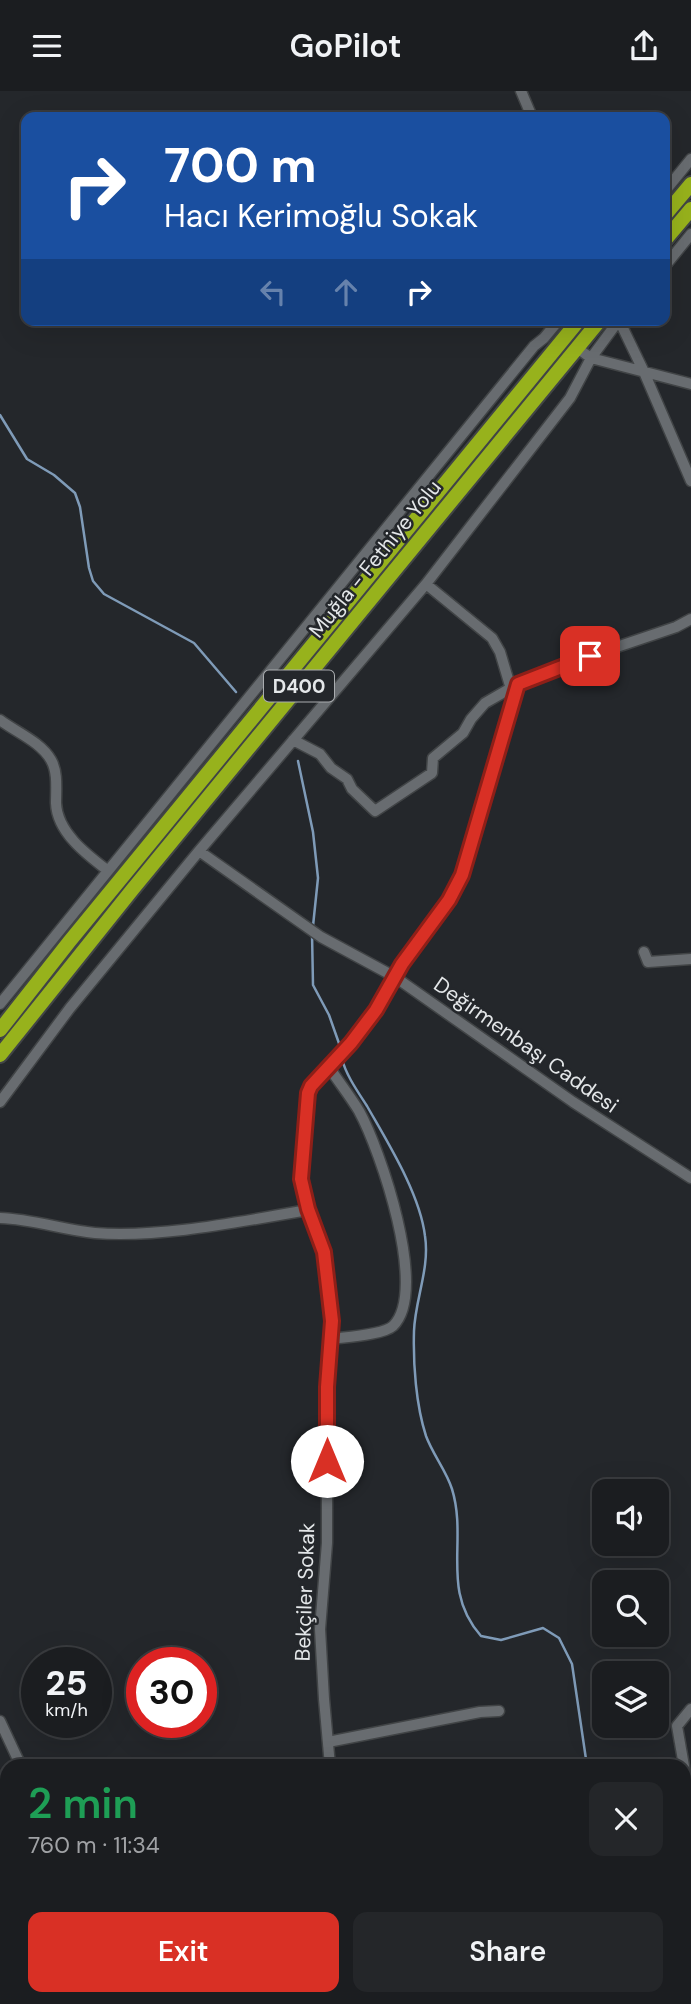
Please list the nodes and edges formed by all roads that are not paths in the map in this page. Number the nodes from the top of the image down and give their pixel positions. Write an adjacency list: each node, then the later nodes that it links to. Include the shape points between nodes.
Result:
1 (521, 91): 2 (street)
2 (530, 112)
3 (691, 159): 5 (street)
4 (691, 184): 6 (highway)
5 (670, 185)
6 (670, 209)
7 (691, 209): 8 (highway)
8 (670, 234)
9 (691, 235): 10 (street)
10 (670, 260)
11 (554, 326): 26 (street)
12 (574, 326): 27 (highway, Muğla - Fethiye Yolu / D400)
13 (595, 326): 16 (highway, Muğla - Fethiye Yolu / D400)
14 (615, 326): 17 (street)
15 (622, 326): 18 (street)
16 (577, 348): 17 (street); 39 (highway, Muğla - Fethiye Yolu / D400)
17 (591, 358): 18 (street); 21 (street, via 570,398)
18 (644, 372): 19 (street); 20 (street)
19 (691, 384)
20 (691, 481)
21 (426, 584): 23 (street, via 492,638); 25 (street)
22 (691, 619): 23 (street)
23 (514, 686): 25 (street, via 485,703 463,733 433,758 432,773 375,811 320,754); 34 (street, Bekçiler Sokak, via 462,875)
24 (0, 720): 29 (street, via 42,748 52,761 59,818 68,835)
25 (293, 740): 28 (street)
26 (212, 742): 27 (street); 29 (street)
27 (225, 751): 31 (highway, Muğla - Fethiye Yolu / D400)
28 (199, 851): 34 (street, Değirmenbaşı Caddesi, via 321,937); 41 (street)
29 (107, 870): 30 (street)
30 (52, 938): 31 (street); 35 (street)
31 (69, 942): 37 (highway, Muğla - Fethiye Yolu / D400)
32 (644, 952): 33 (street, via 648,962)
33 (691, 959)
34 (396, 977): 40 (street, Bekçiler Sokak, via 376,1010); 42 (street, Değirmenbaşı Caddesi, via 573,1102)
35 (10, 990): 36 (street); 37 (street)
36 (0, 1004)
37 (19, 1005): 38 (highway, Muğla - Fethiye Yolu / D400)
38 (0, 1030)
39 (0, 1055)
40 (332, 1062): 43 (street, Bekçiler Sokak, via 308,1093 301,1179); 45 (street, via 386,1178 407,1273 401,1313 394,1325 385,1331)
41 (0, 1102)
42 (691, 1178)
43 (308, 1209): 44 (street, via 223,1224 115,1233); 45 (street, Bekçiler Sokak, via 324,1252)
44 (0, 1218)
45 (331, 1339): 49 (street, Bekçiler Sokak, via 327,1543 320,1629)
46 (691, 1709): 52 (street, via 677,1726)
47 (499, 1711): 49 (street)
48 (0, 1721): 50 (street)
49 (328, 1742): 51 (street, Bekçiler Sokak)
50 (18, 1759)
51 (329, 1759)
52 (683, 1759)

